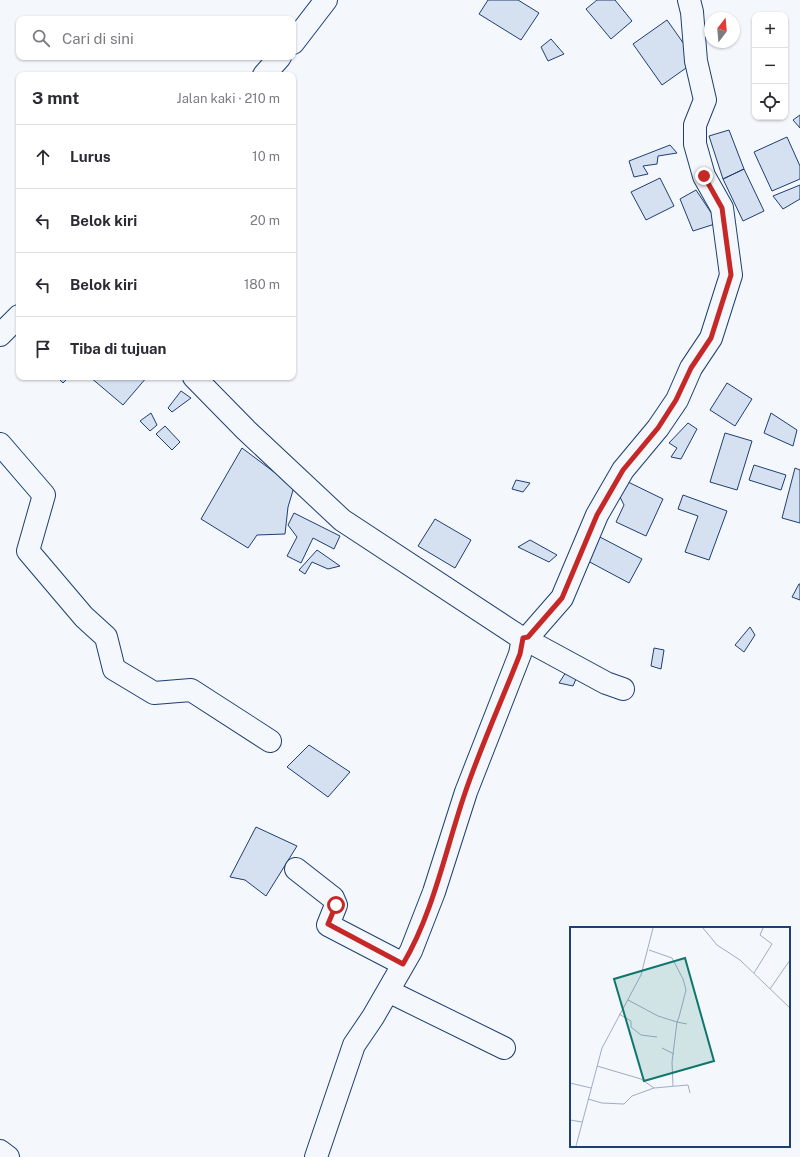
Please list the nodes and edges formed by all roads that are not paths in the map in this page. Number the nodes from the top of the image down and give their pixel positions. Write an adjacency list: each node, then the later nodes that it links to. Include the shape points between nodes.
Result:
1 (326, 0): 3 (street)
2 (688, 0): 10 (street, via 692,12 696,61 705,100 695,125 695,144 704,176 722,208 731,275 711,338 691,368 676,400 658,428 623,470 597,515 562,598 528,637)
3 (296, 39)
4 (277, 60): 5 (street)
5 (267, 72)
6 (16, 319): 7 (street)
7 (0, 335)
8 (197, 380): 10 (street, via 342,520)
9 (0, 444): 12 (street, via 44,495 28,551 84,617 106,637 114,670 154,693 191,690)
10 (523, 638): 11 (street, via 606,683); 14 (street, via 520,654 466,792 434,892 411,951)
11 (623, 689)
12 (270, 741)
13 (296, 869): 14 (street, via 333,898 336,905 328,924)
14 (403, 964): 15 (street)
15 (388, 991): 16 (street); 19 (street, via 354,1045)
16 (504, 1048)
17 (0, 1151): 18 (street)
18 (8, 1157)
19 (316, 1157)

